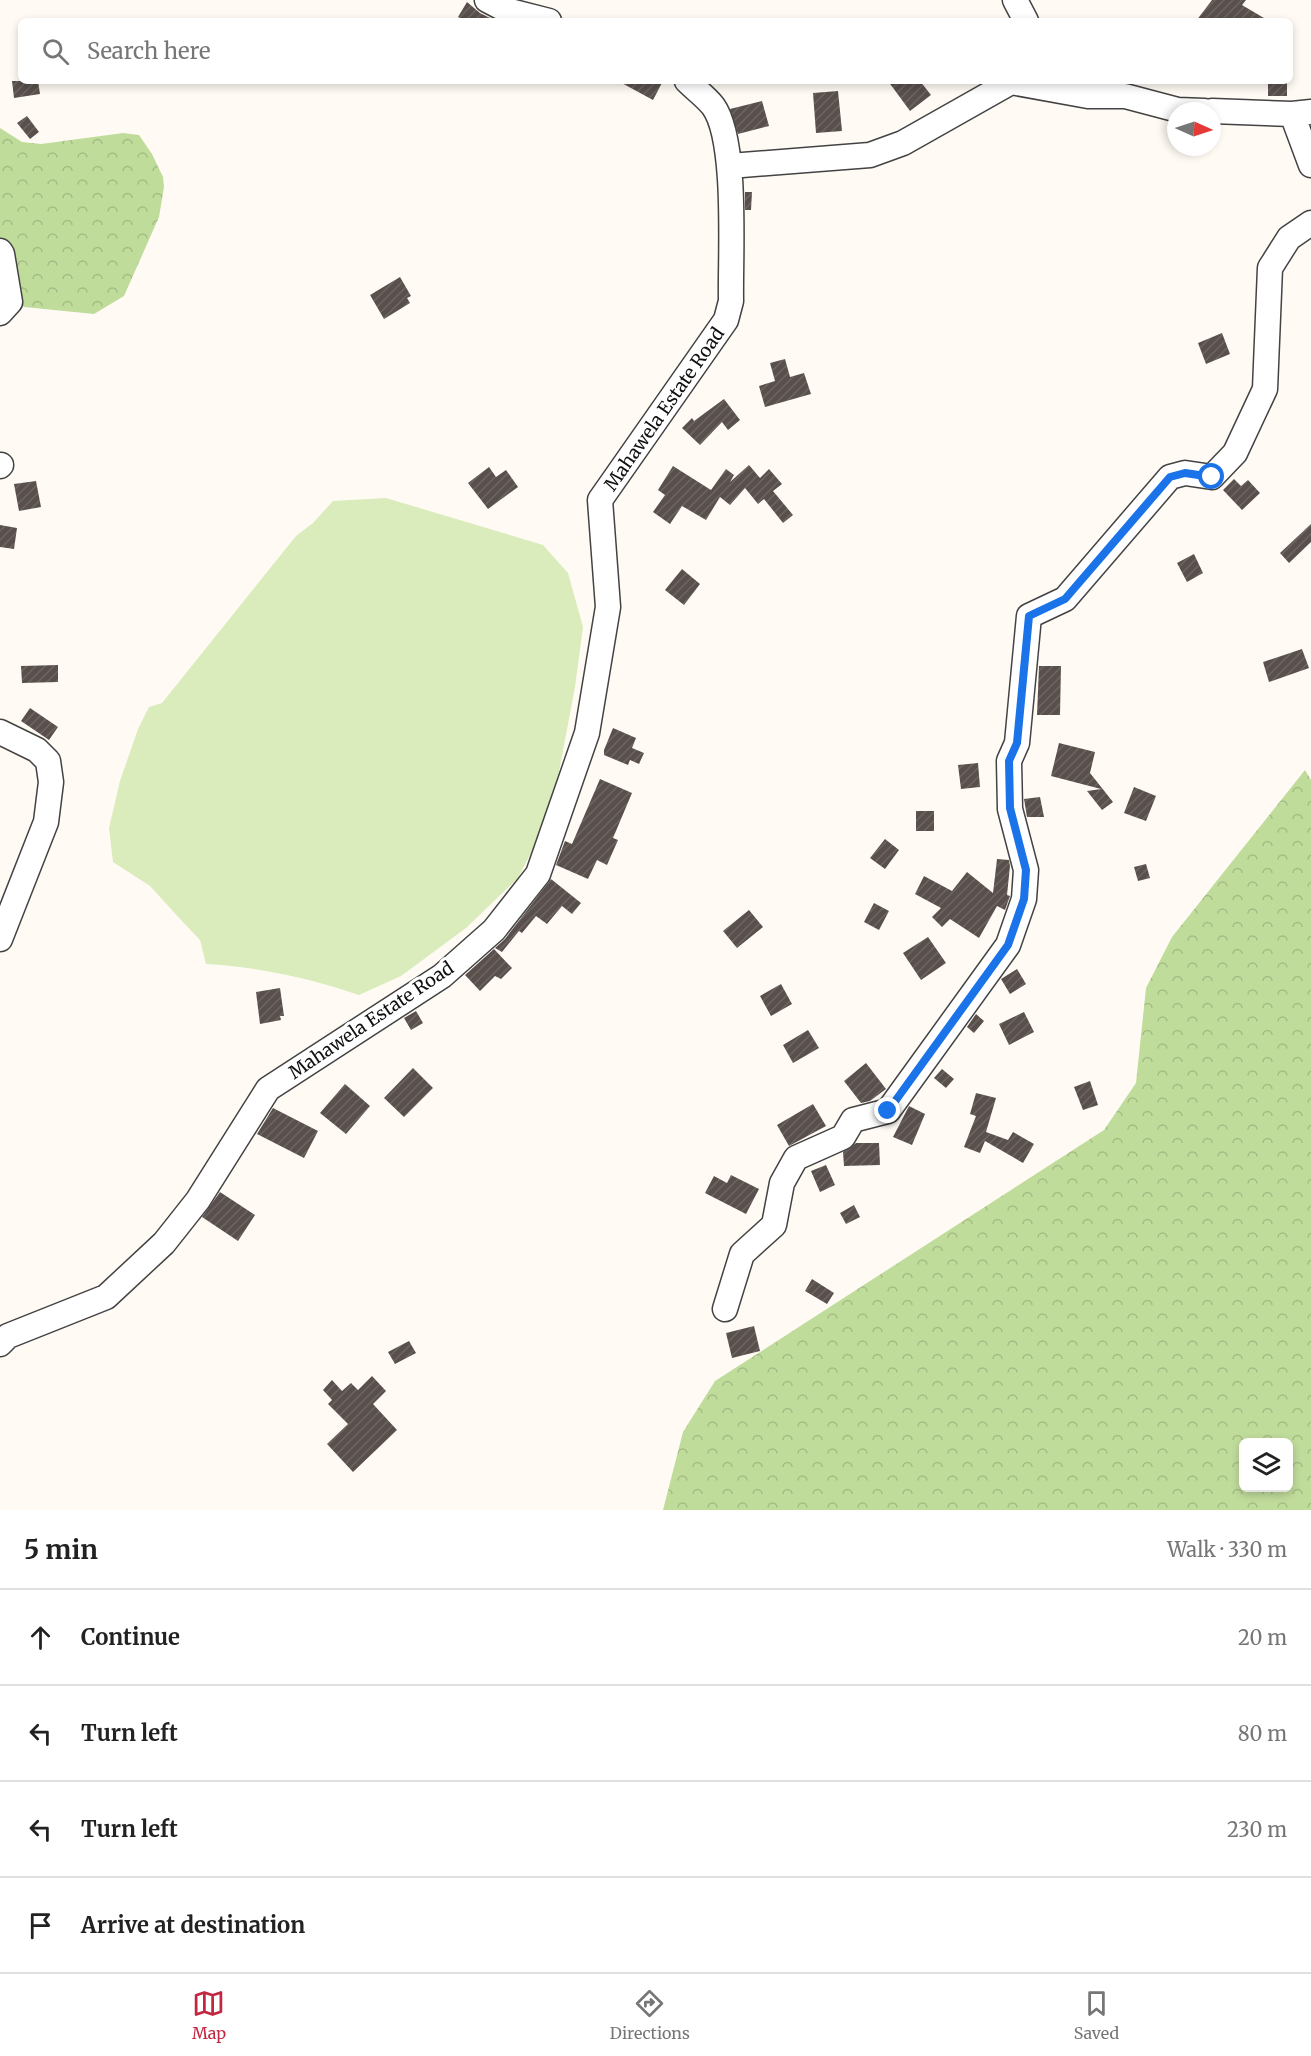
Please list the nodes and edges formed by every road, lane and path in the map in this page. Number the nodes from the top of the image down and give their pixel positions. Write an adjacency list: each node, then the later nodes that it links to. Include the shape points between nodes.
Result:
1 (487, 0): 3 (street)
2 (1015, 0): 4 (street)
3 (538, 18)
4 (1024, 18)
5 (690, 84): 12 (street, Mahawela Estate Road, via 714,107 725,135)
6 (1006, 84): 12 (street, via 903,143 870,155)
7 (1028, 84): 8 (street, via 1089,96 1125,96)
8 (1167, 107)
9 (1221, 111): 10 (street)
10 (1302, 113): 11 (street)
11 (1311, 165)
12 (729, 166): 19 (street, Mahawela Estate Road, via 731,301 726,320 600,500 608,608 587,733 538,874 494,930 442,976 268,1089 198,1200 164,1243 106,1297 8,1336)
13 (1311, 223): 18 (street, via 1289,238 1270,268 1265,389 1235,453 1212,477 1185,473 1170,477 1065,599 1029,616 1017,743 1009,761 1010,808 1026,870 1024,899 1008,945 888,1111 853,1120 843,1137 796,1158 782,1183 774,1225 742,1254)
14 (0, 251): 15 (street, via 10,302)
15 (0, 313)
16 (0, 732): 17 (street, via 37,750 48,761 51,782 46,822)
17 (0, 939)
18 (725, 1309)
19 (0, 1344)

